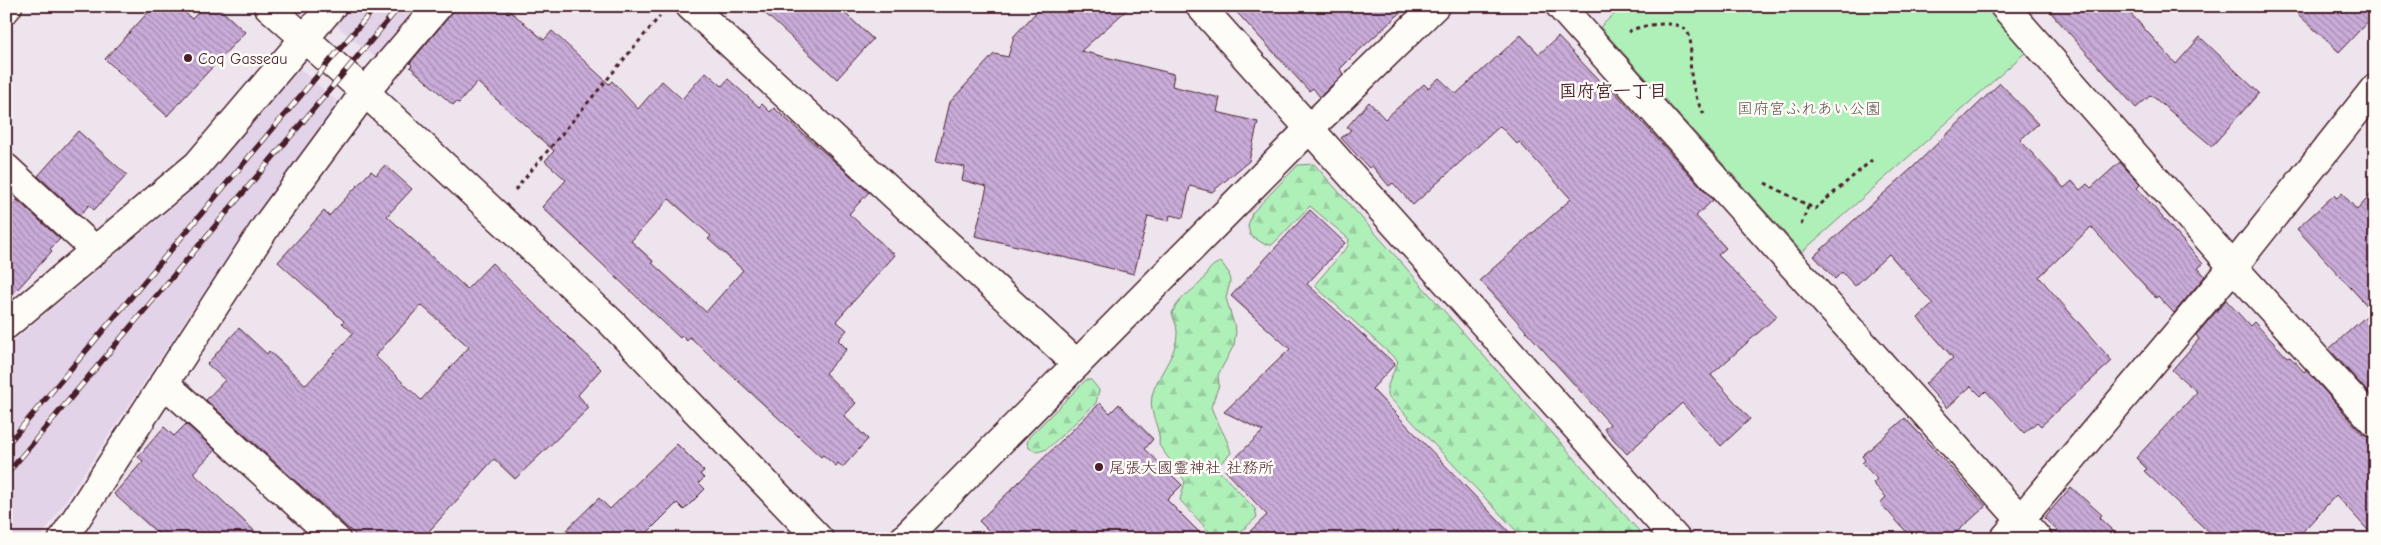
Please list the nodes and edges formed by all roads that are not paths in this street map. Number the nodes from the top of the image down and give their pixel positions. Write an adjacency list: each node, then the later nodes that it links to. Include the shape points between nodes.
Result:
1 (268, 6): 9 (street)
2 (332, 6): 9 (street)
3 (438, 6): 11 (street)
4 (690, 6): 17 (street)
5 (1200, 6): 12 (street)
6 (1435, 6): 12 (street)
7 (1560, 6): 20 (street)
8 (2004, 6): 15 (street)
9 (304, 39): 11 (street); 14 (street, via 197,165)
10 (2375, 88): 15 (street)
11 (365, 92): 18 (street, via 267,225); 23 (street, via 612,323)
12 (1309, 129): 17 (street); 25 (street)
13 (6, 168): 14 (street)
14 (96, 250): 16 (street)
15 (2233, 266): 19 (street); 20 (street)
16 (6, 325)
17 (1076, 364): 24 (street)
18 (164, 383): 21 (street); 22 (street)
19 (2375, 423)
20 (2020, 532)
21 (62, 539)
22 (336, 539)
23 (819, 539)
24 (904, 539)
25 (1676, 539)

